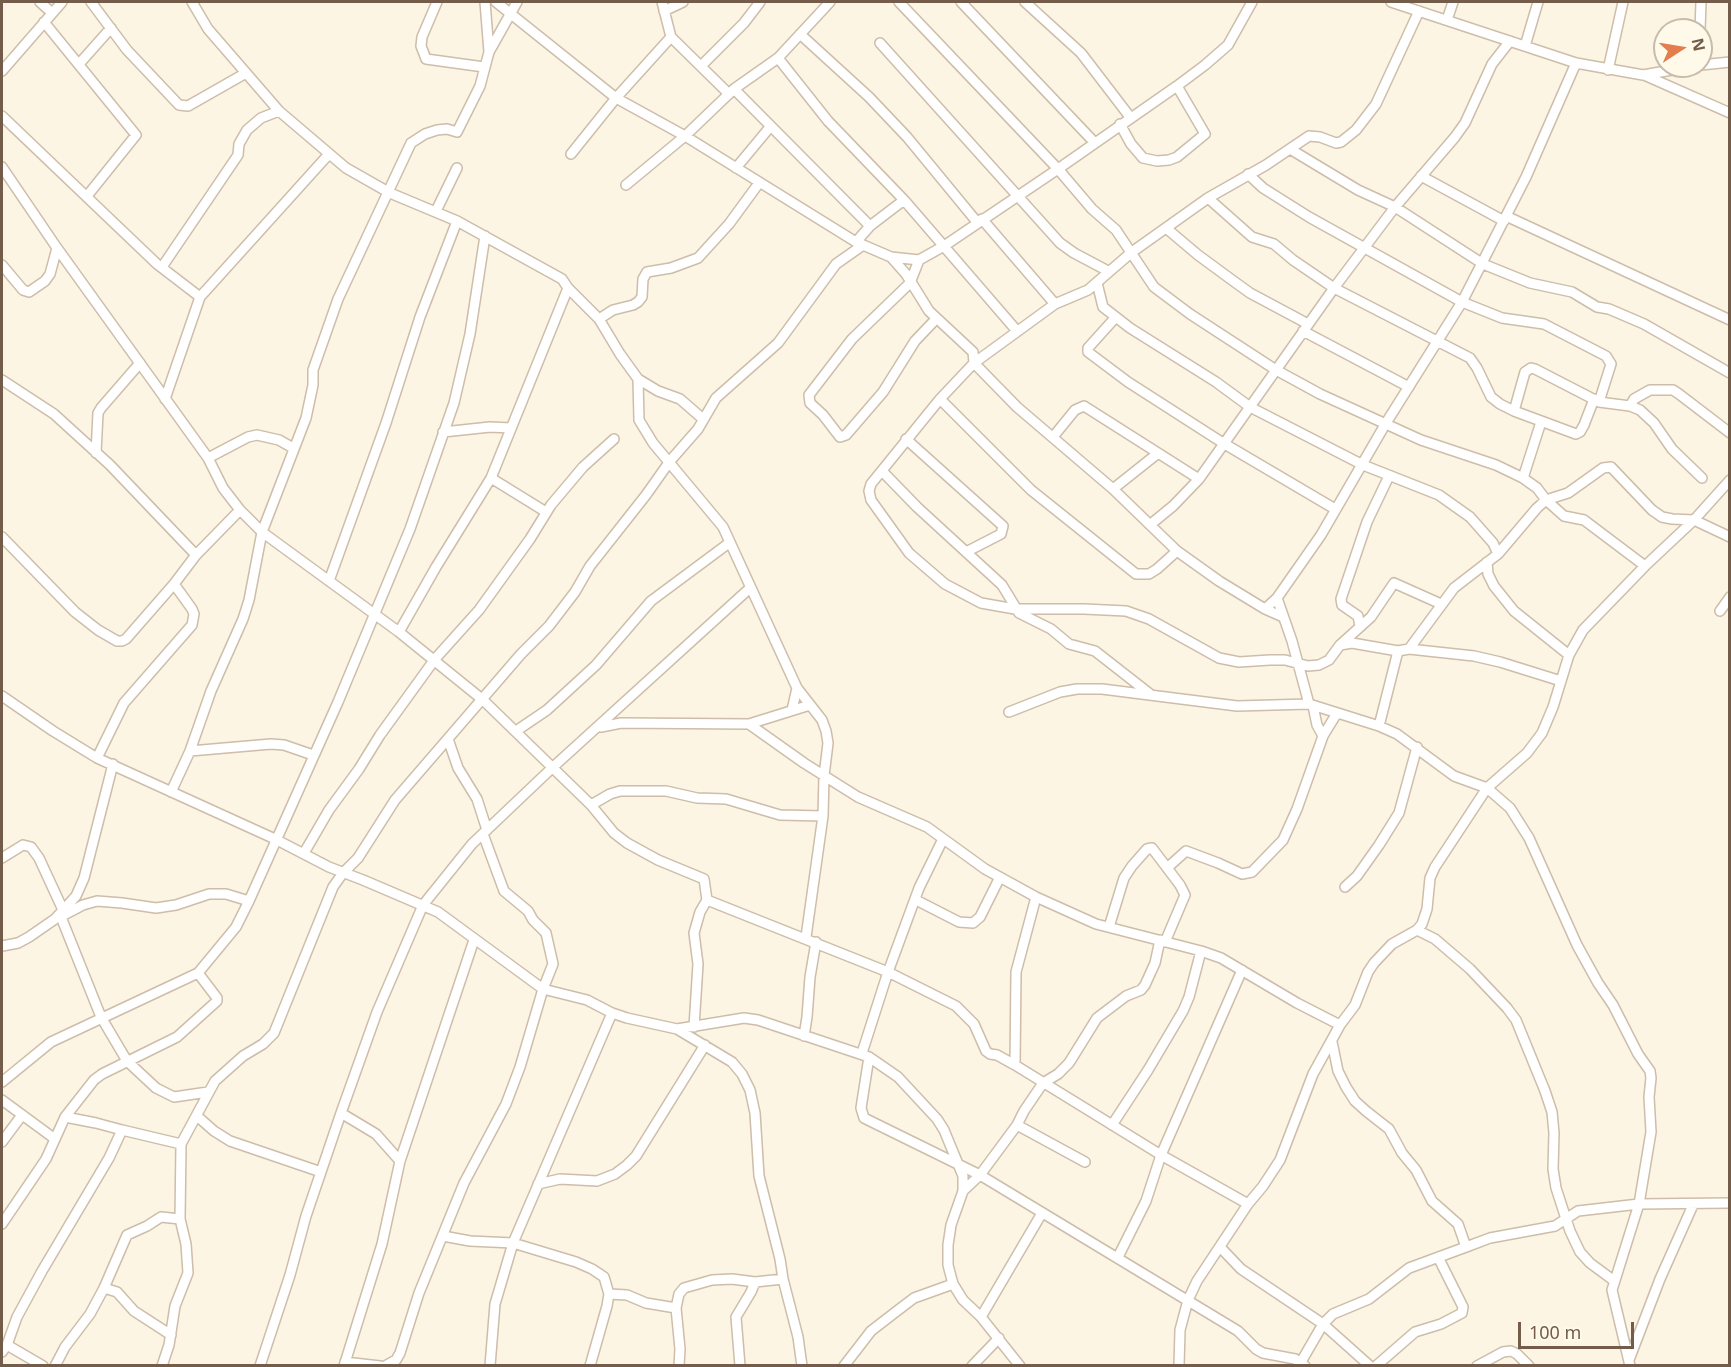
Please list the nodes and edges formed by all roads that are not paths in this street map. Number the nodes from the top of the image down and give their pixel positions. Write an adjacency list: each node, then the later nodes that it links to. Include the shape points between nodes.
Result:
1 (40, 2): 24 (street)
2 (62, 2): 24 (street)
3 (90, 2): 28 (street)
4 (192, 2): 44 (street, via 208,29)
5 (437, 2): 42 (street, via 422,37 426,59)
6 (484, 2): 34 (street)
7 (496, 2): 23 (street)
8 (517, 2): 23 (street)
9 (683, 2): 21 (street)
10 (760, 2): 40 (street)
11 (830, 2): 29 (street)
12 (899, 2): 64 (street)
13 (961, 2): 57 (street)
14 (1025, 2): 53 (street, via 1081,53)
15 (1252, 2): 47 (street, via 1227,45)
16 (1391, 2): 22 (street)
17 (1453, 2): 26 (street)
18 (1539, 2): 33 (street)
19 (1623, 2): 43 (street)
20 (1701, 2): 25 (street)
21 (663, 7): 30 (street)
22 (1419, 11): 26 (street); 58 (street, via 1376,104 1356,130 1341,142 1309,136)
23 (510, 12): 34 (street); 49 (street)
24 (52, 13): 27 (street)
25 (1700, 18)
26 (1447, 20): 31 (street)
27 (44, 22): 38 (street); 41 (street)
28 (111, 28): 38 (street); 44 (street, via 179,105 189,106)
29 (800, 34): 35 (street); 77 (street, via 900,129)
30 (671, 37): 40 (street); 49 (street)
31 (1510, 41): 33 (street); 66 (street, via 1492,64 1465,123)
32 (880, 44): 70 (street)
33 (1525, 46): 37 (street)
34 (489, 52): 42 (street)
35 (778, 58): 48 (street); 73 (street, via 828,121)
36 (1730, 62): 39 (street)
37 (1576, 63): 43 (street); 76 (street)
38 (79, 64): 71 (street, via 136,135)
39 (1713, 64)
40 (701, 66): 48 (street)
41 (3, 67)
42 (484, 67): 69 (street, via 480,86 457,132 437,130 411,143)
43 (1608, 70): 46 (street)
44 (246, 73): 50 (street)
45 (1653, 73): 46 (street)
46 (1642, 75): 51 (street)
47 (1177, 86): 53 (street); 54 (street, via 1205,134 1177,157 1157,161 1143,158)
48 (731, 91): 55 (street); 56 (street)
49 (616, 98): 56 (street); 60 (street)
50 (279, 111): 59 (street); 91 (street, via 261,118 247,130 238,144 238,155)
51 (1730, 113)
52 (2, 116): 71 (street)
53 (1130, 117): 54 (street)
54 (1120, 124): 57 (street)
55 (770, 127): 63 (street); 79 (street)
56 (685, 136): 63 (street); 68 (street)
57 (1095, 143): 64 (street)
58 (1290, 149): 65 (street); 74 (street, via 1358,190)
59 (329, 154): 69 (street); 97 (street)
60 (571, 154)
61 (2, 167): 85 (street)
62 (457, 168): 75 (street)
63 (736, 168): 67 (street)
64 (1058, 170): 70 (street); 86 (street, via 1116,230)
65 (1248, 174): 72 (street); 84 (street, via 1280,199)
66 (1421, 176): 74 (street); 76 (street)
67 (759, 183): 82 (street); 101 (street, via 698,258 647,272 638,302)
68 (626, 185)
69 (390, 193): 75 (street); 130 (street, via 338,299 313,370 306,418)
70 (1018, 195): 77 (street); 92 (street, via 1060,243)
71 (87, 196): 91 (street)
72 (1208, 198): 80 (street); 96 (street, via 1252,237 1274,244)
73 (904, 200): 79 (street); 83 (street)
74 (1395, 207): 84 (street); 89 (street)
75 (436, 211): 78 (street)
76 (1505, 219): 89 (street); 103 (street)
77 (980, 220): 83 (street); 99 (street)
78 (457, 221): 81 (street); 160 (street)
79 (870, 226): 82 (street)
80 (1166, 228): 86 (street); 104 (street, via 1232,280)
81 (485, 236): 95 (street, via 562,279); 124 (street, via 470,334)
82 (859, 244): 87 (street); 120 (street, via 836,264 778,343 716,398)
83 (944, 246): 88 (street); 105 (street)
84 (1365, 247): 96 (street); 98 (street)
85 (57, 248): 90 (street, via 50,274 29,292 22,290); 107 (street)
86 (1131, 252): 92 (street); 109 (street, via 1154,287)
87 (891, 256): 88 (street); 93 (street)
88 (920, 260): 93 (street)
89 (1483, 264): 98 (street); 110 (street, via 1530,283 1572,292 1597,307 1644,324)
90 (2, 266)
91 (162, 267): 97 (street)
92 (1108, 271): 94 (street)
93 (910, 283): 102 (street); 102 (street, via 852,339 809,394 810,403 840,437 883,392 915,341)
94 (1097, 283): 99 (street); 100 (street, via 1103,307)
95 (568, 288): 101 (street); 123 (street)
96 (1334, 288): 104 (street); 106 (street)
97 (200, 297): 114 (street)
98 (1462, 302): 106 (street); 116 (street, via 1502,318 1544,324 1606,356 1611,364)
99 (1055, 304): 105 (street)
100 (1115, 318): 118 (street); 129 (street, via 1088,348 1089,352)
101 (599, 319): 111 (street)
102 (936, 319): 108 (street, via 973,352)
103 (1730, 320)
104 (1305, 327): 109 (street); 113 (street)
105 (1017, 331): 108 (street)
106 (1437, 342): 113 (street); 119 (street, via 1470,358 1491,397)
107 (140, 363): 114 (street); 131 (street, via 98,413)
108 (974, 363): 115 (street); 126 (street)
109 (1276, 370): 118 (street); 122 (street)
110 (1730, 373)
111 (638, 379): 120 (street, via 680,399); 134 (street, via 639,420)
112 (2, 380): 131 (street, via 54,414)
113 (1408, 387): 122 (street)
114 (165, 399): 133 (street)
115 (940, 399): 128 (street); 154 (street, via 1031,490 1136,574 1149,574)
116 (1597, 401): 117 (street); 119 (street, via 1532,368 1525,372); 121 (street, via 1580,432)
117 (1630, 406): 125 (street, via 1650,390 1672,390); 140 (street, via 1648,416 1672,449)
118 (1250, 407): 129 (street); 135 (street)
119 (1514, 411): 121 (street)
120 (703, 419): 134 (street)
121 (1541, 422): 139 (street)
122 (1386, 423): 135 (street); 139 (street, via 1421,441 1496,465)
123 (511, 428): 124 (street); 138 (street)
124 (443, 432): 169 (street, via 410,529)
125 (1730, 433)
126 (1053, 437): 132 (street, via 1084,406); 143 (street)
127 (614, 439): 147 (street, via 583,467)
128 (906, 439): 136 (street); 155 (street, via 1003,526 1001,534)
129 (1223, 443): 141 (street); 145 (street)
130 (293, 448): 133 (street, via 257,435); 150 (street)
131 (96, 453): 157 (street)
132 (1157, 454): 141 (street); 143 (street)
133 (208, 458): 146 (street)
134 (670, 461): 153 (street, via 716,517); 183 (street, via 549,626)
135 (1363, 465): 137 (street); 145 (street)
136 (882, 471): 155 (street); 166 (street, via 871,484 871,500 909,553 938,579 963,594 981,603)
137 (1389, 476): 156 (street, via 1439,495 1458,507 1481,528); 171 (street, via 1367,522 1341,599 1342,605 1358,616)
138 (491, 478): 147 (street); 172 (street)
139 (1523, 478): 144 (street)
140 (1702, 478)
141 (1199, 479): 149 (street)
142 (1730, 480): 148 (street)
143 (1113, 489): 149 (street)
144 (1546, 500): 148 (street, via 1568,493 1611,467 1662,517); 156 (street); 159 (street, via 1564,516 1588,522)
145 (1335, 509): 164 (street)
146 (240, 510): 150 (street); 157 (street)
147 (546, 512): 177 (street, via 479,610)
148 (1694, 520): 152 (street); 159 (street)
149 (1151, 524): 154 (street)
150 (262, 532): 160 (street); 196 (street, via 243,619)
151 (2, 537): 161 (street, via 75,612 117,641 126,639)
152 (1730, 537)
153 (729, 543): 162 (street); 192 (street, via 651,601 596,665 547,710)
154 (1178, 551): 167 (street)
155 (966, 552): 166 (street, via 1002,585)
156 (1498, 554): 158 (street)
157 (196, 555): 161 (street)
158 (1487, 562): 165 (street, via 1464,578); 176 (street, via 1494,586 1514,610)
159 (1645, 566): 176 (street, via 1583,630)
160 (329, 581): 169 (street)
161 (174, 584): 198 (street, via 192,609 192,625 124,703)
162 (750, 588): 180 (street); 191 (street)
163 (1730, 597): 168 (street)
164 (1277, 598): 167 (street); 170 (street)
165 (1441, 604): 171 (street, via 1394,583 1371,617); 174 (street)
166 (1015, 609): 178 (street, via 1126,611 1149,619 1219,658 1239,662 1285,660); 181 (street, via 1069,644 1095,651)
167 (1265, 609): 170 (street)
168 (1720, 611)
169 (374, 613): 172 (street); 197 (street)
170 (1283, 617): 178 (street)
171 (1360, 626): 173 (street)
172 (399, 632): 177 (street)
173 (1340, 645): 175 (street, via 1363,644); 178 (street, via 1329,660 1319,665)
174 (1409, 648): 175 (street); 179 (street, via 1491,660)
175 (1398, 651): 190 (street)
176 (1569, 655): 179 (street)
177 (435, 659): 183 (street); 209 (street, via 329,810)
178 (1298, 665): 185 (street)
179 (1561, 681): 202 (street, via 1548,721 1535,743)
180 (797, 688): 184 (street); 186 (street)
181 (1152, 695): 185 (street, via 1237,706); 187 (street, via 1077,689)
182 (2, 696): 198 (street)
183 (483, 700): 192 (street); 194 (street)
184 (810, 705): 186 (street); 201 (street, via 826,731)
185 (1311, 705): 188 (street); 193 (street)
186 (792, 710): 189 (street)
187 (1009, 712)
188 (1337, 712): 190 (street); 193 (street)
189 (749, 724): 191 (street, via 621,723); 201 (street)
190 (1379, 726): 195 (street)
191 (596, 729): 200 (street)
192 (516, 730): 200 (street)
193 (1323, 736): 213 (street, via 1283,840 1252,872 1242,874 1186,851)
194 (448, 739): 206 (street, via 458,768 477,799); 211 (street, via 395,800)
195 (1417, 747): 202 (street, via 1454,776); 218 (street, via 1399,813 1374,853)
196 (190, 751): 197 (street, via 271,744); 203 (street)
197 (313, 755): 207 (street)
198 (97, 758): 199 (street)
199 (113, 764): 203 (street); 224 (street, via 84,878 76,896)
200 (552, 768): 204 (street); 206 (street)
201 (824, 776): 205 (street); 208 (street)
202 (1486, 788): 226 (street, via 1435,867 1425,918); 274 (street, via 1510,808 1528,838 1577,945 1650,1071 1652,1132)
203 (171, 792): 207 (street)
204 (591, 805): 205 (street, via 620,791 666,791 726,799 780,815); 220 (street, via 627,843 704,879)
205 (823, 816): 227 (street)
206 (485, 832): 223 (street); 236 (street, via 504,891 528,911 547,935 553,964)
207 (275, 839): 209 (street); 222 (street)
208 (943, 839): 215 (street); 221 (street)
209 (304, 853): 212 (street)
210 (2, 858): 224 (street, via 23,845 31,847 39,858)
211 (358, 858): 214 (street); 216 (street)
212 (329, 867): 214 (street); 217 (street)
213 (1167, 868): 225 (street, via 1152,848 1147,849 1124,878); 229 (street, via 1185,897)
214 (343, 873): 216 (street); 217 (street)
215 (1000, 878): 219 (street); 221 (street, via 973,923 959,922)
216 (363, 880): 223 (street)
217 (333, 887): 251 (street, via 274,1034 225,1072)
218 (1345, 887)
219 (1036, 897): 225 (street); 247 (street, via 1016,972)
220 (707, 900): 227 (street); 240 (street, via 694,933 698,964)
221 (916, 900): 234 (street)
222 (249, 901): 224 (street, via 225,894 209,894 156,908 97,901); 235 (street, via 236,927)
223 (423, 904): 228 (street); 254 (street, via 377,1012)
224 (60, 915): 231 (street, via 18,943); 238 (street)
225 (1109, 927): 229 (street)
226 (1417, 930): 239 (street, via 1392,944 1374,963 1355,1005); 275 (street, via 1456,956 1516,1020 1552,1112 1553,1169)
227 (806, 938): 230 (street)
228 (474, 940): 236 (street); 265 (street)
229 (1162, 941): 232 (street); 248 (street, via 1145,985 1097,1018)
230 (816, 942): 234 (street); 242 (street)
231 (2, 946)
232 (1201, 951): 233 (street); 259 (street, via 1183,1011)
233 (1242, 970): 239 (street); 264 (street)
234 (888, 972): 245 (street); 247 (street, via 956,1006 974,1024 986,1051)
235 (198, 973): 238 (street); 246 (street, via 216,998 213,1006 177,1037)
236 (543, 989): 237 (street, via 587,1000); 284 (street, via 506,1104 464,1183)
237 (612, 1013): 241 (street); 270 (street)
238 (101, 1017): 246 (street); 249 (street, via 51,1042)
239 (1340, 1025): 243 (street)
240 (694, 1027): 241 (street); 242 (street, via 744,1018)
241 (677, 1029): 244 (street)
242 (804, 1036): 245 (street)
243 (1332, 1042): 273 (street, via 1313,1074 1280,1160); 287 (street, via 1338,1071 1355,1101 1389,1129 1432,1201 1458,1224)
244 (705, 1045): 270 (street, via 627,1166 597,1181 560,1179); 290 (street, via 732,1062 750,1090 759,1176)
245 (865, 1055): 267 (street, via 898,1077 937,1119); 267 (street, via 861,1108 864,1118)
246 (127, 1061): 251 (street, via 156,1088 174,1097); 257 (street, via 94,1080)
247 (1015, 1065): 250 (street)
248 (1058, 1074): 250 (street); 252 (street)
249 (2, 1082)
250 (1043, 1083): 252 (street); 258 (street)
251 (208, 1092): 256 (street)
252 (1058, 1092): 259 (street)
253 (2, 1100): 255 (street)
254 (341, 1113): 265 (street, via 376,1134); 268 (street)
255 (22, 1115): 261 (street); 262 (street)
256 (196, 1116): 263 (street); 268 (street, via 230,1141)
257 (65, 1117): 260 (street); 261 (street)
258 (1017, 1125): 266 (street); 269 (street)
259 (1112, 1125): 264 (street)
260 (122, 1130): 263 (street); 301 (street)
261 (55, 1139): 281 (street)
262 (2, 1142)
263 (181, 1144): 280 (street)
264 (1161, 1155): 273 (street); 288 (street, via 1146,1201)
265 (400, 1161): 306 (street, via 382,1244)
266 (1085, 1162)
267 (959, 1164): 269 (street); 271 (street)
268 (321, 1172): 311 (street)
269 (980, 1175): 271 (street); 278 (street)
270 (538, 1184): 285 (street)
271 (963, 1191): 293 (street, via 948,1245)
272 (1730, 1203): 276 (street)
273 (1248, 1204): 286 (street)
274 (1639, 1204): 276 (street); 277 (street); 291 (street)
275 (1562, 1205): 277 (street); 279 (street)
276 (1693, 1205): 305 (street, via 1659,1278)
277 (1578, 1211): 279 (street)
278 (1042, 1213): 288 (street); 298 (street)
279 (1565, 1218): 282 (street); 283 (street)
280 (180, 1219): 294 (street, via 158,1218 126,1235); 302 (street, via 188,1273 175,1306)
281 (2, 1224)
282 (1555, 1226): 283 (street); 287 (street, via 1490,1238)
283 (1570, 1231): 291 (street, via 1580,1252)
284 (443, 1236): 285 (street); 313 (street, via 400,1353)
285 (513, 1243): 295 (street, via 592,1269 604,1277); 314 (street, via 495,1304)
286 (1220, 1247): 296 (street); 300 (street, via 1241,1269)
287 (1466, 1247): 289 (street)
288 (1118, 1257): 296 (street)
289 (1438, 1257): 300 (street, via 1409,1268 1369,1299 1340,1309); 324 (street, via 1462,1312 1415,1332)
290 (783, 1279): 292 (street); 318 (street)
291 (1613, 1280): 305 (street, via 1613,1299)
292 (755, 1282): 297 (street, via 732,1279 698,1283 684,1288); 317 (street, via 736,1317)
293 (953, 1284): 298 (street); 319 (street, via 914,1298 871,1331)
294 (104, 1288): 302 (street, via 117,1292 134,1311); 309 (street)
295 (609, 1294): 297 (street); 315 (street)
296 (1188, 1300): 307 (street, via 1238,1331 1263,1353); 322 (street, via 1180,1330)
297 (676, 1308): 316 (street)
298 (981, 1317): 303 (street)
299 (2, 1323): 301 (street)
300 (1323, 1324): 307 (street); 323 (street)
301 (12, 1329): 304 (street)
302 (171, 1335): 310 (street)
303 (999, 1338): 320 (street); 321 (street)
304 (4, 1348): 308 (street)
305 (1629, 1363)
306 (344, 1364): 312 (street)
307 (1303, 1364)
308 (43, 1365)
309 (55, 1365)
310 (162, 1365)
311 (260, 1365)
312 (381, 1365)
313 (385, 1365)
314 (489, 1365)
315 (590, 1365)
316 (679, 1365)
317 (740, 1365)
318 (802, 1365)
319 (843, 1365)
320 (972, 1365)
321 (1020, 1365)
322 (1179, 1365)
323 (1370, 1365)
324 (1376, 1365)
325 (1477, 1365): 326 (street, via 1511,1351)
326 (1529, 1365)

